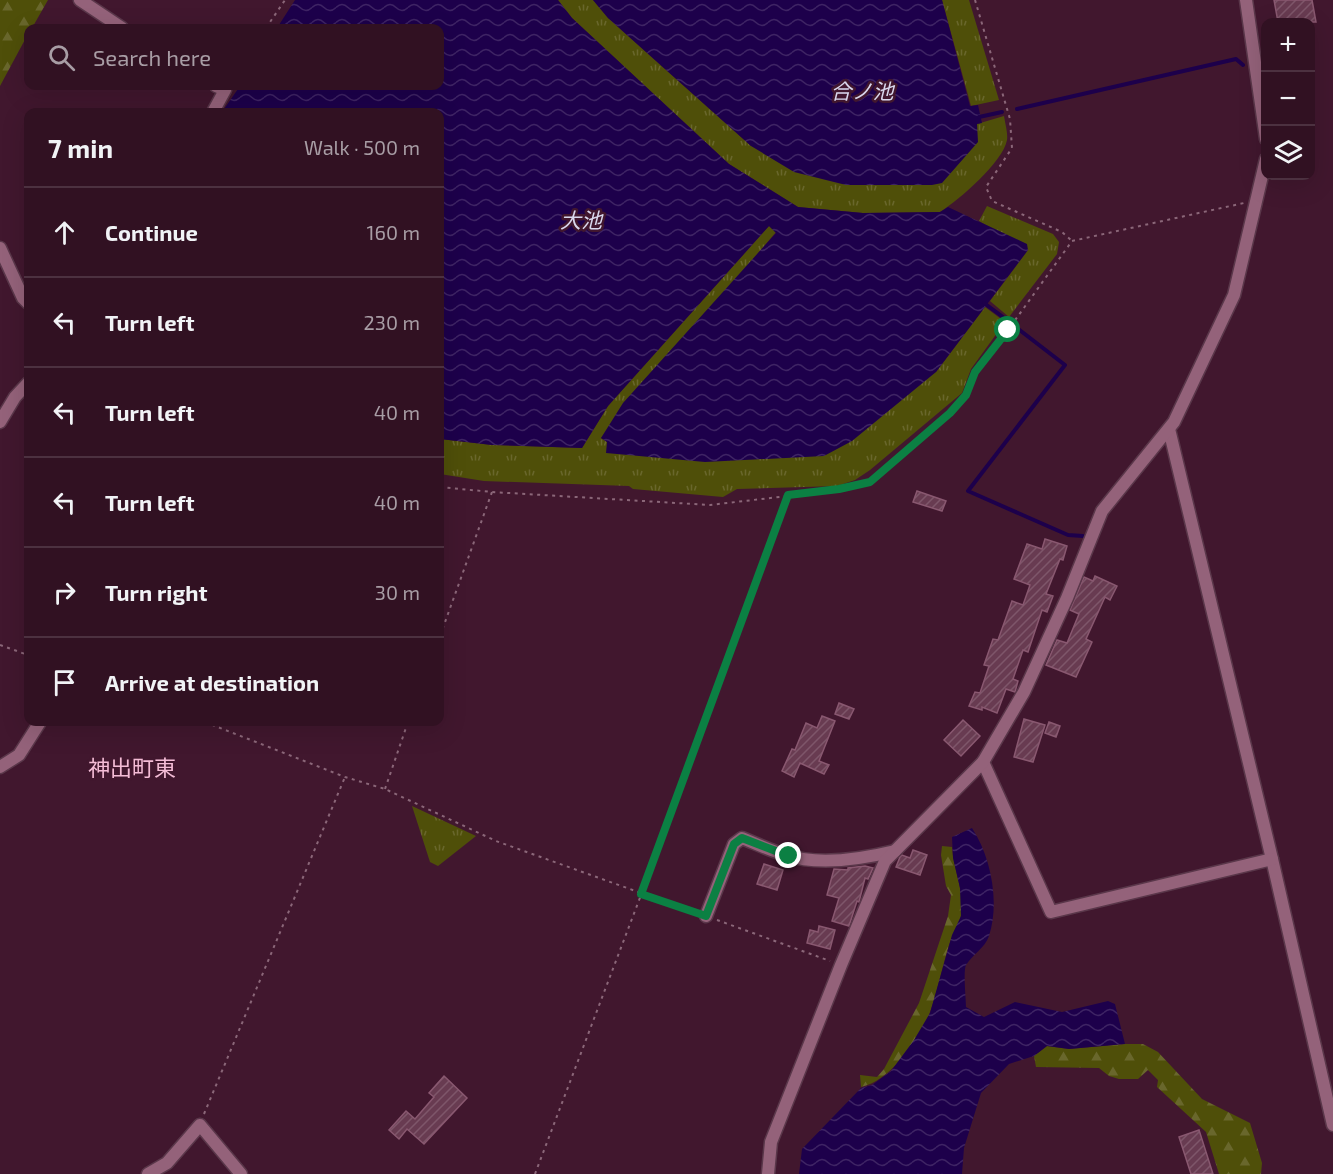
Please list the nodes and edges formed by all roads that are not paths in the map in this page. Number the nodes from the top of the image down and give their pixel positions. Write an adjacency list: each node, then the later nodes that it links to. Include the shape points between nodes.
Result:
1 (80, 0): 3 (street)
2 (1246, 0): 6 (street)
3 (116, 24)
4 (225, 90): 5 (street)
5 (215, 108)
6 (1264, 126)
7 (1261, 178): 12 (street, via 1234,295)
8 (0, 248): 9 (street)
9 (24, 299)
10 (24, 387): 11 (street)
11 (0, 422)
12 (1169, 429): 14 (street, via 1102,511 1024,693); 17 (street)
13 (38, 726): 15 (street, via 19,756)
14 (983, 762): 16 (street); 17 (street, via 1051,912)
15 (0, 767)
16 (895, 851): 18 (street, via 830,861 789,856 742,838 734,844); 22 (street, via 885,861 771,1142)
17 (1272, 859): 19 (street)
18 (706, 916)
19 (1333, 1125)
20 (148, 1174): 21 (street, via 167,1163 200,1125)
21 (241, 1174)
22 (768, 1174)

